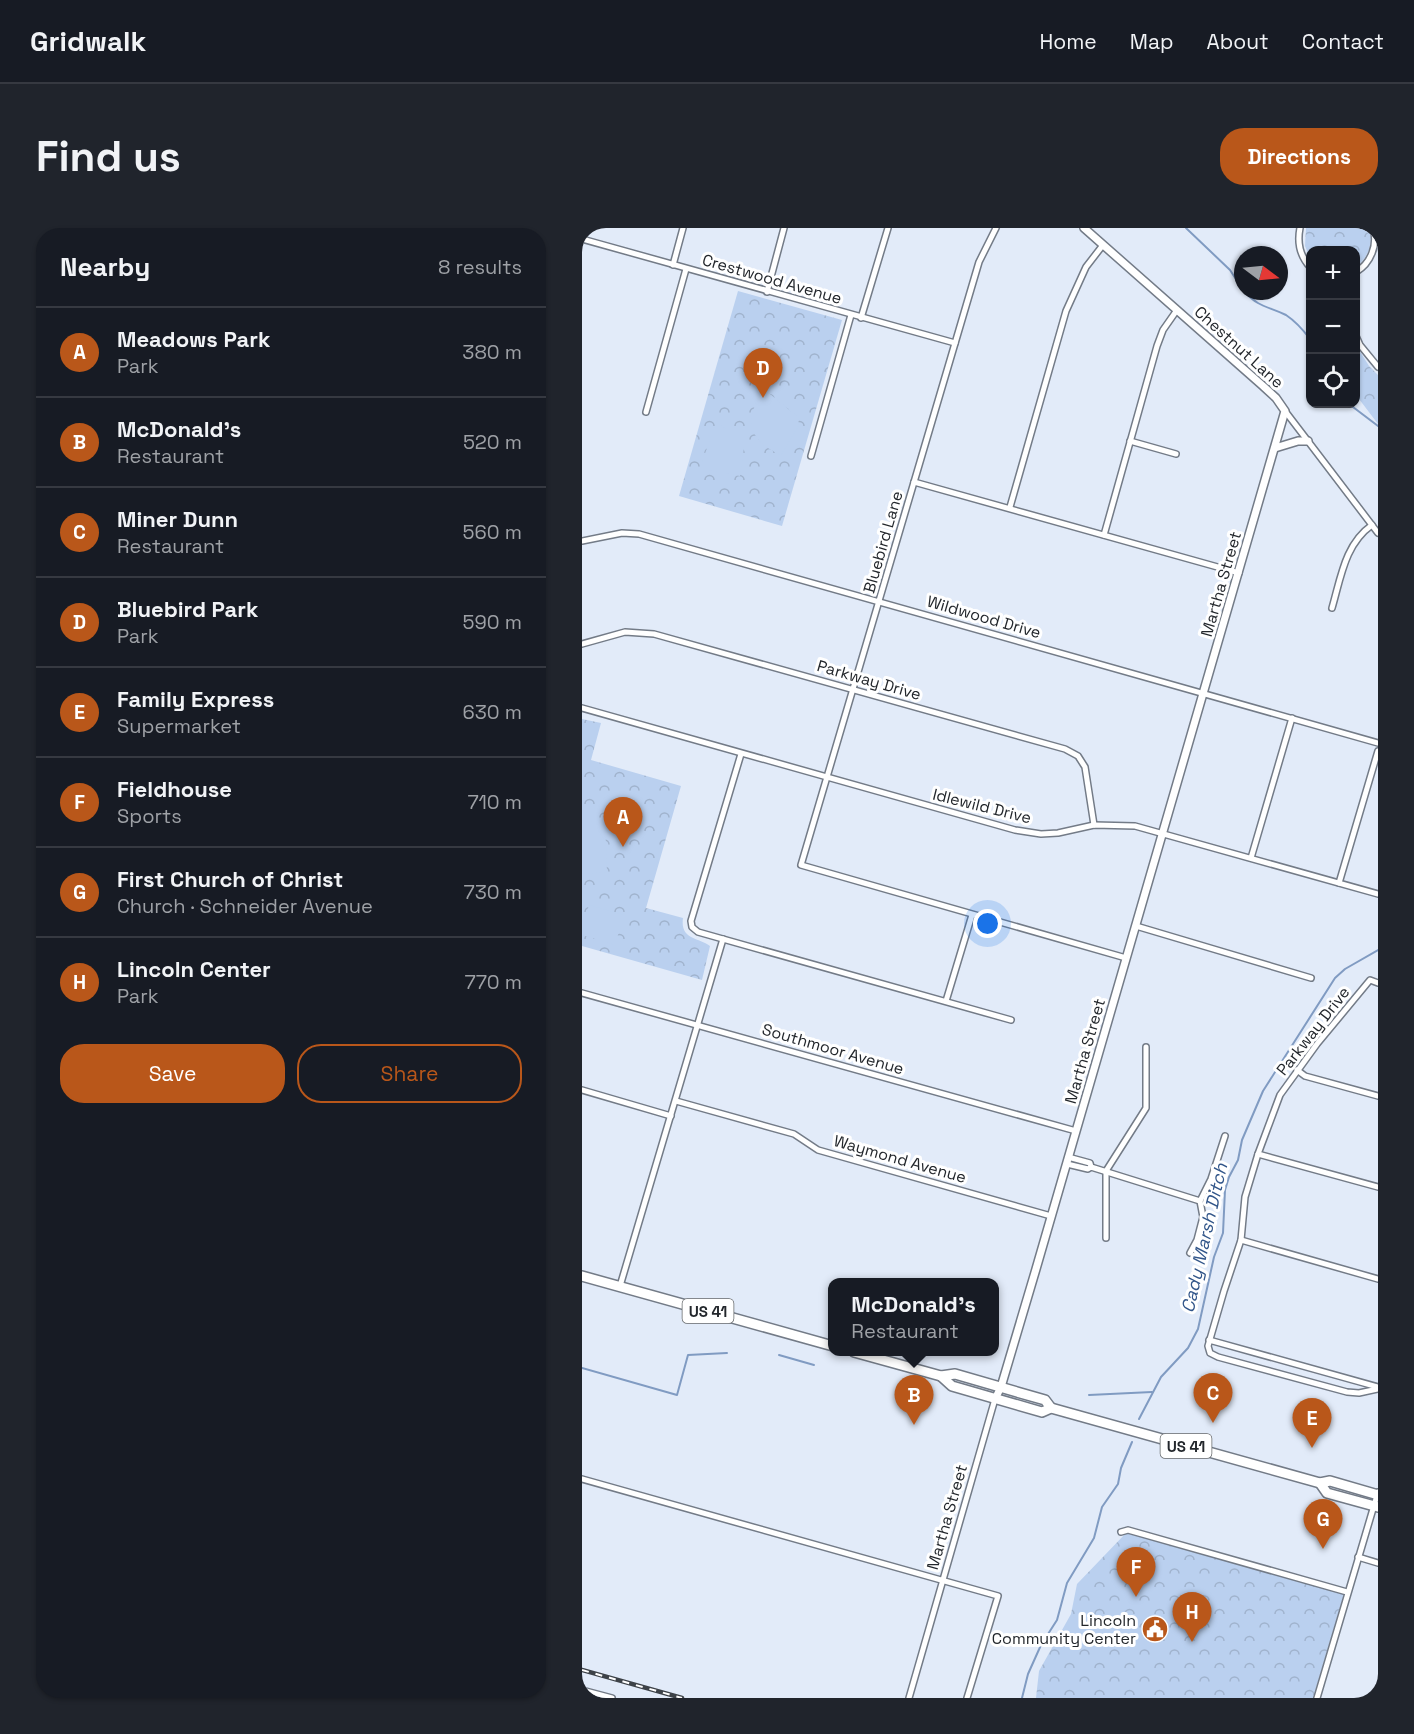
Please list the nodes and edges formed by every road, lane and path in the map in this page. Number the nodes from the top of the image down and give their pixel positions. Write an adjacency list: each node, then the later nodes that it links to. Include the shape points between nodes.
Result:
1 (585, 228): 9 (street)
2 (683, 228): 12 (street)
3 (784, 228): 15 (street)
4 (888, 228): 18 (street)
5 (996, 228): 20 (street, Bluebird Lane, via 979,262)
6 (1084, 228): 10 (street, Chestnut Lane)
7 (1300, 228): 11 (street, via 1299,246)
8 (1373, 228): 13 (street, via 1373,252)
9 (582, 239): 12 (street, Crestwood Avenue)
10 (1103, 245): 16 (street, Chestnut Lane); 30 (street, via 1086,267 1066,311)
11 (1306, 261)
12 (673, 265): 14 (street, Crestwood Avenue)
13 (1360, 268)
14 (686, 269): 15 (street, Crestwood Avenue); 23 (street)
15 (767, 291): 17 (street, Crestwood Avenue)
16 (1177, 310): 22 (street, Chestnut Lane, via 1276,398); 24 (street, via 1156,346)
17 (851, 315): 18 (street, Crestwood Avenue); 28 (street)
18 (861, 318): 20 (street, Crestwood Avenue)
19 (1360, 341): 21 (street)
20 (955, 343): 29 (street, Bluebird Lane)
21 (1377, 363)
22 (1285, 411): 25 (street, Chestnut Lane); 26 (street, Martha Street)
23 (646, 412)
24 (1130, 441): 27 (street); 33 (street)
25 (1308, 441): 26 (street); 31 (street, Chestnut Lane)
26 (1275, 448): 35 (street, Martha Street)
27 (1176, 454)
28 (811, 456)
29 (914, 482): 30 (street); 36 (street, Bluebird Lane)
30 (1010, 507): 33 (street)
31 (1372, 525): 32 (street, Chestnut Lane); 37 (street, via 1351,546)
32 (1378, 533)
33 (1104, 535): 35 (street)
34 (582, 541): 36 (street, Wildwood Drive, via 605,535 639,534)
35 (1239, 573): 40 (street, Martha Street)
36 (879, 602): 39 (street, Bluebird Lane); 40 (street, Wildwood Drive)
37 (1332, 608)
38 (582, 644): 39 (street, Parkway Drive, via 625,632 654,634)
39 (853, 690): 46 (street, Bluebird Lane); 47 (street, Parkway Drive, via 1065,749 1078,756 1085,767)
40 (1203, 693): 42 (street, Wildwood Drive); 48 (street, Martha Street)
41 (582, 708): 45 (street, Idlewild Drive)
42 (1292, 718): 43 (street, Wildwood Drive); 49 (street)
43 (1378, 743)
44 (1378, 751): 50 (street)
45 (741, 754): 46 (street, Idlewild Drive); 54 (street, via 691,921 698,932)
46 (827, 778): 47 (street, Idlewild Drive, via 1015,830 1058,834); 52 (street, Bluebird Lane, via 801,865)
47 (1094, 825): 48 (street, Idlewild Drive, via 1135,826)
48 (1162, 833): 49 (street, Idlewild Drive); 53 (street, Martha Street)
49 (1251, 858): 50 (street, Idlewild Drive)
50 (1339, 883): 51 (street, Idlewild Drive)
51 (1378, 894)
52 (972, 915): 55 (street); 59 (street)
53 (1136, 926): 55 (street, Martha Street); 56 (street)
54 (723, 939): 59 (street); 61 (street)
55 (1126, 958): 68 (street, Martha Street)
56 (1311, 978)
57 (1378, 983): 63 (street, Parkway Drive, via 1370,981)
58 (582, 993): 61 (street, Southmoor Avenue)
59 (946, 1001): 60 (street)
60 (1011, 1020)
61 (698, 1025): 66 (street); 68 (street, Southmoor Avenue)
62 (1146, 1047): 72 (street, via 1146,1108)
63 (1297, 1070): 65 (street, via 1305,1076); 70 (street, Parkway Drive, via 1280,1095)
64 (582, 1090): 67 (street)
65 (1378, 1096)
66 (676, 1101): 67 (street); 75 (street, Waymond Avenue, via 794,1134 818,1150)
67 (671, 1116): 81 (street)
68 (1076, 1131): 71 (street, Martha Street)
69 (1225, 1136): 74 (street)
70 (1258, 1154): 73 (street); 77 (street, Parkway Drive, via 1245,1197)
71 (1068, 1160): 72 (street, via 1090,1163 1091,1167); 75 (street, Martha Street)
72 (1106, 1171): 74 (street); 76 (street)
73 (1378, 1187)
74 (1200, 1201): 78 (street, via 1203,1216)
75 (1052, 1216): 86 (street, Martha Street)
76 (1106, 1238)
77 (1241, 1240): 80 (street); 82 (street, Parkway Drive)
78 (1190, 1252)
79 (582, 1276): 81 (highway, US 41)
80 (1378, 1280)
81 (620, 1286): 83 (highway, US 41)
82 (1209, 1340): 87 (street); 87 (street, via 1210,1353 1218,1357 1347,1392)
83 (828, 1345)
84 (868, 1356): 85 (highway, US 41)
85 (941, 1376): 86 (highway, US 41, via 956,1374); 88 (highway, US 41, via 952,1386)
86 (1001, 1387): 88 (street, Martha Street); 89 (highway, US 41, via 1045,1401)
87 (1378, 1388)
88 (995, 1399): 89 (highway, US 41, via 1042,1412); 97 (street, Martha Street)
89 (1051, 1408): 91 (highway, US 41)
90 (582, 1479): 97 (street)
91 (1320, 1483): 92 (highway, US 41, via 1330,1481); 93 (highway, US 41, via 1327,1493)
92 (1378, 1493): 93 (street)
93 (1376, 1507): 95 (street)
94 (1121, 1532): 98 (street, via 1128,1530)
95 (1358, 1557): 96 (street); 98 (street)
96 (1378, 1563)
97 (943, 1580): 102 (street, Martha Street); 103 (street, via 998,1596)
98 (1347, 1592): 104 (street)
99 (582, 1690): 100 (street)
100 (600, 1696): 101 (street)
101 (612, 1698)
102 (909, 1698)
103 (968, 1698)
104 (1317, 1698)

